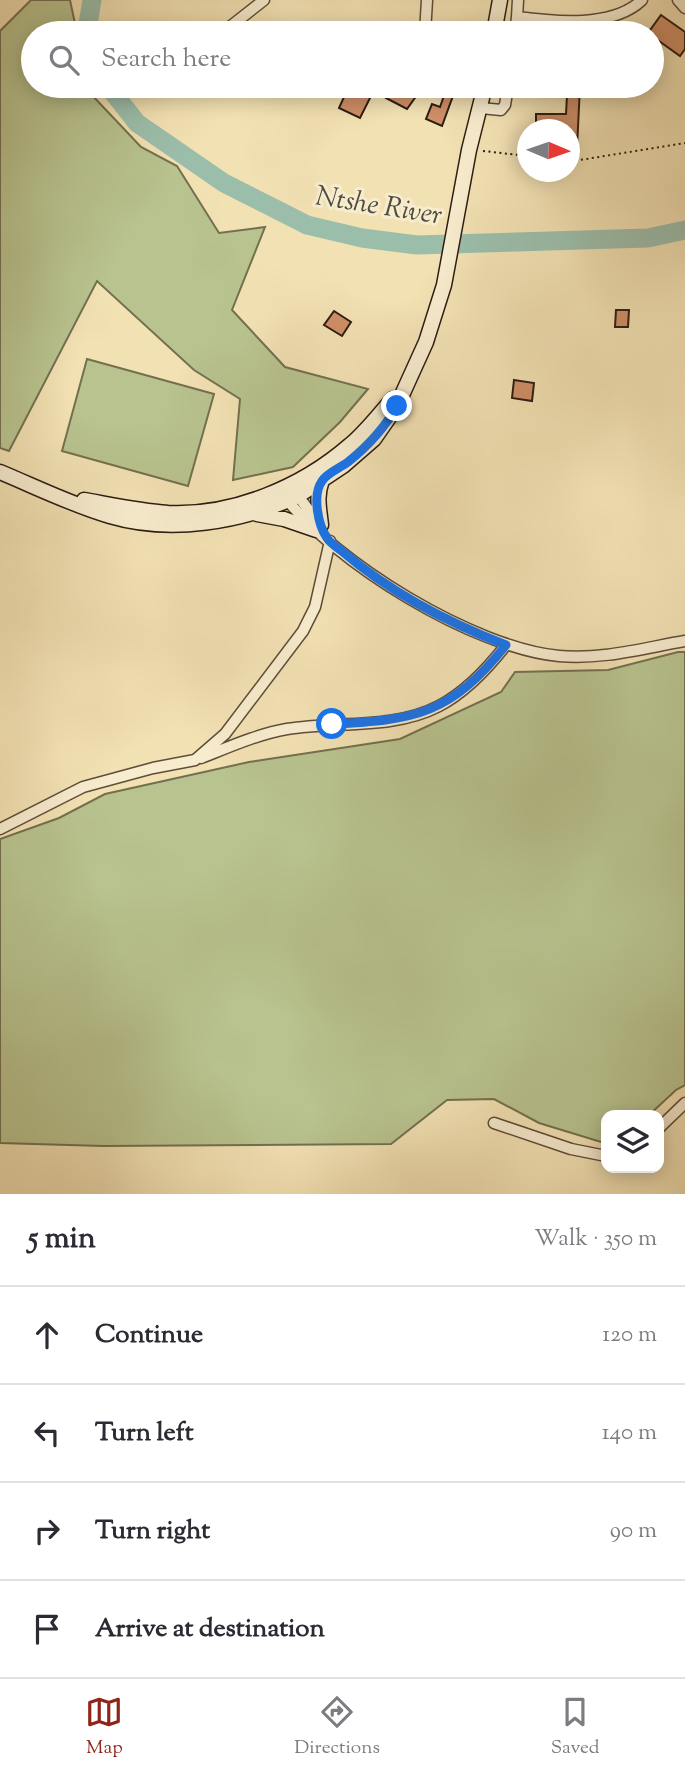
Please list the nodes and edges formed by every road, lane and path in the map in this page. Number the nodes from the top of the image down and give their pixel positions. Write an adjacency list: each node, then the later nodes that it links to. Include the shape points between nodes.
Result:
1 (264, 0): 9 (street)
2 (427, 0): 10 (street)
3 (500, 0): 11 (street)
4 (518, 0): 8 (street)
5 (642, 0): 8 (street, via 610,19)
6 (678, 0): 7 (street)
7 (685, 8)
8 (517, 17): 12 (street)
9 (237, 21)
10 (426, 21)
11 (496, 21)
12 (516, 21)
13 (483, 98): 15 (street)
14 (506, 98): 15 (street, via 500,110)
15 (481, 108): 17 (street)
16 (685, 144): 19 (path)
17 (470, 149): 18 (path); 20 (street, via 444,285 426,342)
18 (517, 155)
19 (580, 158)
20 (403, 387): 22 (street, via 397,406 374,439); 24 (street, via 352,443)
21 (0, 472): 23 (street)
22 (322, 480): 24 (street); 26 (street, via 317,504)
23 (48, 492): 24 (street, via 171,513 219,509); 25 (street, via 112,517 154,524 210,522)
24 (289, 493): 25 (street); 26 (street)
25 (253, 514): 26 (street, via 284,519)
26 (323, 534): 28 (street, via 402,594); 29 (street, via 315,607 303,631 225,734)
27 (685, 640): 28 (street, via 606,655 562,656)
28 (506, 645): 29 (street, via 461,692 417,715 284,729)
29 (195, 760): 30 (street, via 83,787)
30 (0, 829)
31 (685, 1102): 33 (street)
32 (494, 1123): 34 (street)
33 (664, 1123)
34 (601, 1155)

